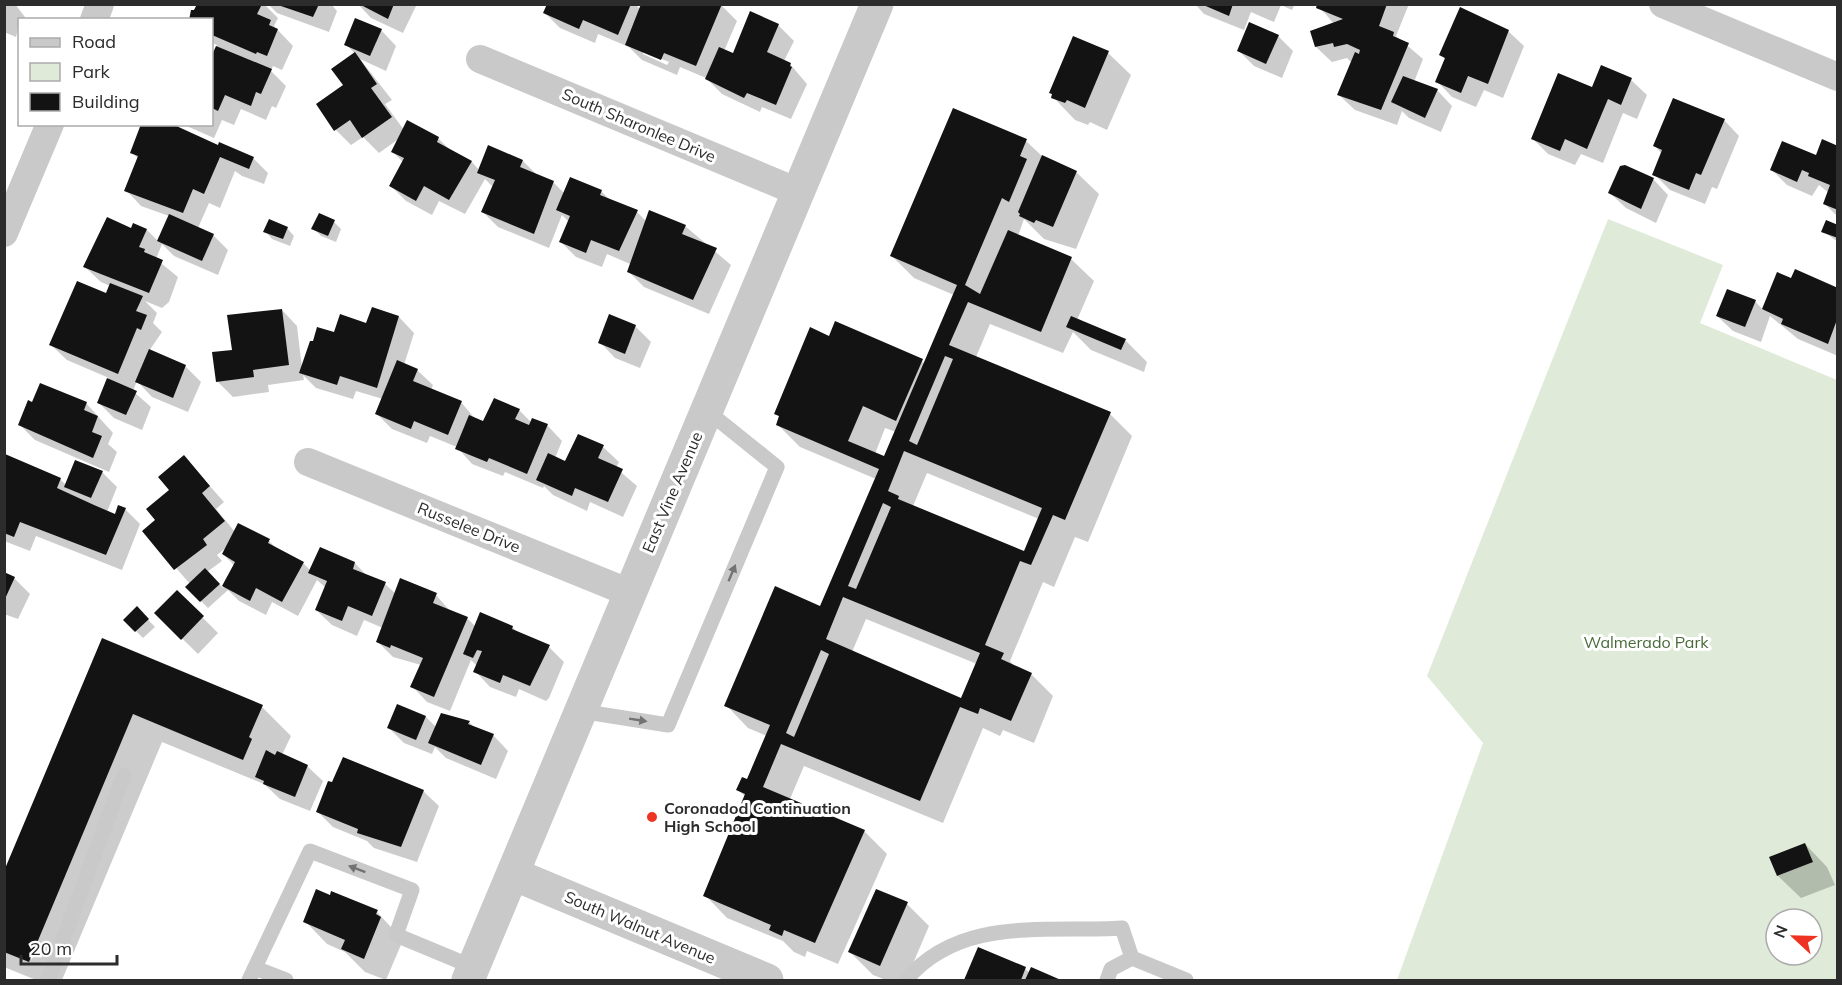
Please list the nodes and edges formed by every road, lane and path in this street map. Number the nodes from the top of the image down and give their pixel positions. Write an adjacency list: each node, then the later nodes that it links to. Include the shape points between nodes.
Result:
1 (877, 4): 6 (street, East Vine Avenue)
2 (1664, 4): 4 (street)
3 (480, 59): 6 (street, South Sharonlee Drive)
4 (1838, 77)
5 (49, 126): 7 (street)
6 (798, 192): 8 (street, East Vine Avenue)
7 (4, 233)
8 (706, 410): 10 (street, East Vine Avenue); 11 (lane, one-way to 8, via 668,725 777,467)
9 (308, 462): 10 (street, Russelee Drive)
10 (630, 593): 11 (street, East Vine Avenue)
11 (580, 711): 13 (street, East Vine Avenue)
12 (124, 775): 17 (lane)
13 (513, 874): 16 (street, East Vine Avenue); 19 (street, South Walnut Avenue)
14 (1132, 958): 20 (lane, via 1122,927 1003,930 951,945 916,968); 21 (lane, via 1111,969); 22 (lane)
15 (252, 974): 16 (lane, one-way to 15, via 396,935 412,890 310,851); 18 (lane)
16 (470, 974)
17 (48, 981)
18 (286, 981)
19 (767, 981)
20 (906, 981)
21 (1107, 981)
22 (1186, 981)

